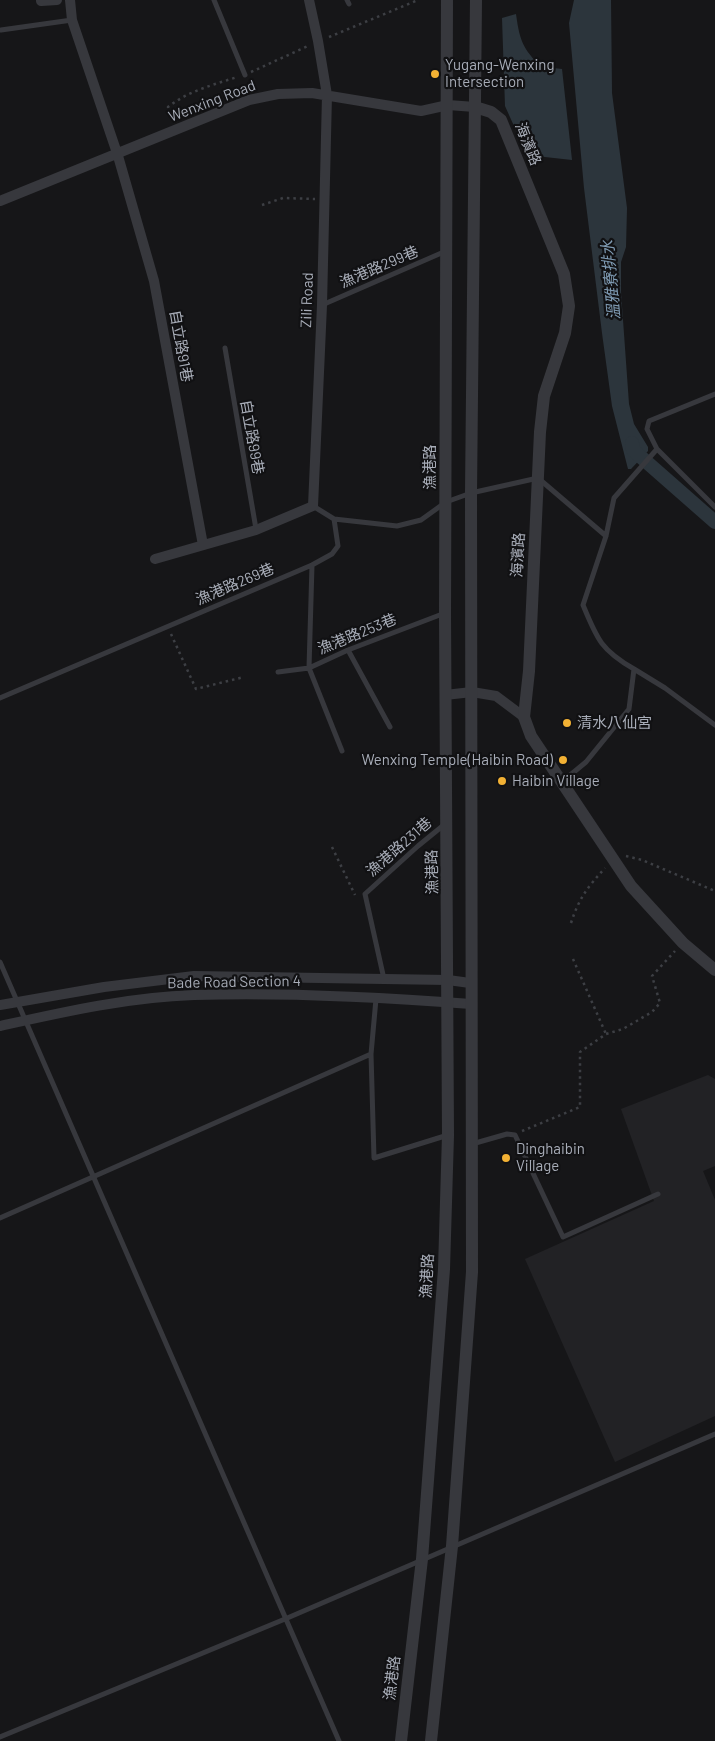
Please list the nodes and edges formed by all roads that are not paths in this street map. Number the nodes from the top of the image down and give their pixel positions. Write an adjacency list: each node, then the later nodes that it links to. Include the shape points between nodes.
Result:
1 (57, 0): 7 (street)
2 (70, 0): 8 (street, 自立路91巷)
3 (214, 0): 10 (lane)
4 (309, 0): 11 (street, Zili Road)
5 (447, 0): 12 (street, 漁港路)
6 (476, 0): 13 (street)
7 (41, 1)
8 (72, 20): 9 (lane); 14 (street, 自立路91巷)
9 (1, 30)
10 (245, 75)
11 (327, 95): 12 (street, Wenxing Road, via 421,111); 14 (street, Wenxing Road, via 295,93 249,100); 17 (street, Zili Road)
12 (448, 105): 13 (street, Wenxing Road); 16 (street, 漁港路)
13 (475, 107): 21 (street, 海濱路, via 491,112 501,120 565,282 569,306 565,333 544,396); 22 (street)
14 (118, 156): 15 (street, Wenxing Road); 29 (street, 自立路91巷, via 154,280)
15 (0, 202)
16 (447, 251): 17 (lane, 漁港路299巷); 23 (street, 漁港路)
17 (322, 305): 24 (street, Zili Road)
18 (225, 348): 27 (lane, 自立路99巷)
19 (715, 394): 20 (lane, via 649,421 647,429)
20 (656, 449): 25 (lane); 28 (lane, via 614,498)
21 (538, 478): 22 (lane); 28 (lane); 40 (street, 海濱路)
22 (471, 493): 23 (lane); 37 (street)
23 (446, 502): 26 (lane, via 421,520 397,526); 32 (street, 漁港路)
24 (313, 506): 26 (lane); 27 (street)
25 (715, 508)
26 (334, 519): 31 (lane, 漁港路269巷, via 338,546 332,554)
27 (256, 530): 29 (street)
28 (606, 536): 35 (lane, via 583,605 596,634 611,656)
29 (203, 545): 30 (street)
30 (155, 559)
31 (312, 565): 34 (lane); 39 (lane, 漁港路269巷)
32 (445, 613): 33 (lane, 漁港路253巷); 38 (street, 漁港路)
33 (348, 650): 34 (lane, 漁港路253巷); 41 (lane)
34 (309, 668): 36 (lane, 漁港路253巷); 43 (lane)
35 (634, 669): 42 (lane); 44 (lane, via 629,709 586,762)
36 (278, 672)
37 (472, 692): 38 (street); 40 (street, via 496,696); 50 (street)
38 (445, 695): 45 (street, 漁港路)
39 (0, 698)
40 (524, 717): 44 (street, 海濱路, via 531,736)
41 (390, 726)
42 (715, 726)
43 (342, 751)
44 (563, 782): 47 (street, 海濱路, via 631,886 683,943)
45 (447, 822): 48 (lane, 漁港路231巷, via 366,894); 49 (street, 漁港路)
46 (0, 962): 53 (lane)
47 (715, 970)
48 (384, 979): 49 (street, Bade Road Section 4); 51 (street, Bade Road Section 4, via 194,976)
49 (448, 980): 50 (street, Bade Road Section 4); 54 (street, 漁港路)
50 (470, 983): 55 (street)
51 (70, 992): 53 (street, Bade Road Section 4); 57 (street)
52 (376, 999): 54 (street, Bade Road Section 4); 57 (street, Bade Road Section 4, via 193,995 107,1004); 60 (lane)
53 (17, 1001): 56 (street, Bade Road Section 4); 58 (lane)
54 (447, 1002): 55 (street, Bade Road Section 4); 61 (street, 漁港路)
55 (471, 1004): 62 (street)
56 (0, 1005)
57 (75, 1011): 58 (street, Bade Road Section 4)
58 (26, 1020): 59 (street, Bade Road Section 4); 63 (lane)
59 (0, 1026)
60 (371, 1054): 61 (lane, via 374,1158); 63 (lane)
61 (448, 1135): 68 (street, 漁港路, via 444,1269)
62 (471, 1144): 64 (lane, via 514,1135 563,1237); 67 (street, via 472,1272)
63 (93, 1177): 65 (lane); 69 (lane)
64 (658, 1194)
65 (0, 1218)
66 (715, 1434): 67 (lane)
67 (452, 1546): 68 (lane); 73 (street)
68 (422, 1559): 69 (lane); 72 (street, 漁港路)
69 (286, 1619): 70 (lane); 71 (lane)
70 (0, 1737)
71 (339, 1741)
72 (401, 1741)
73 (431, 1741)

